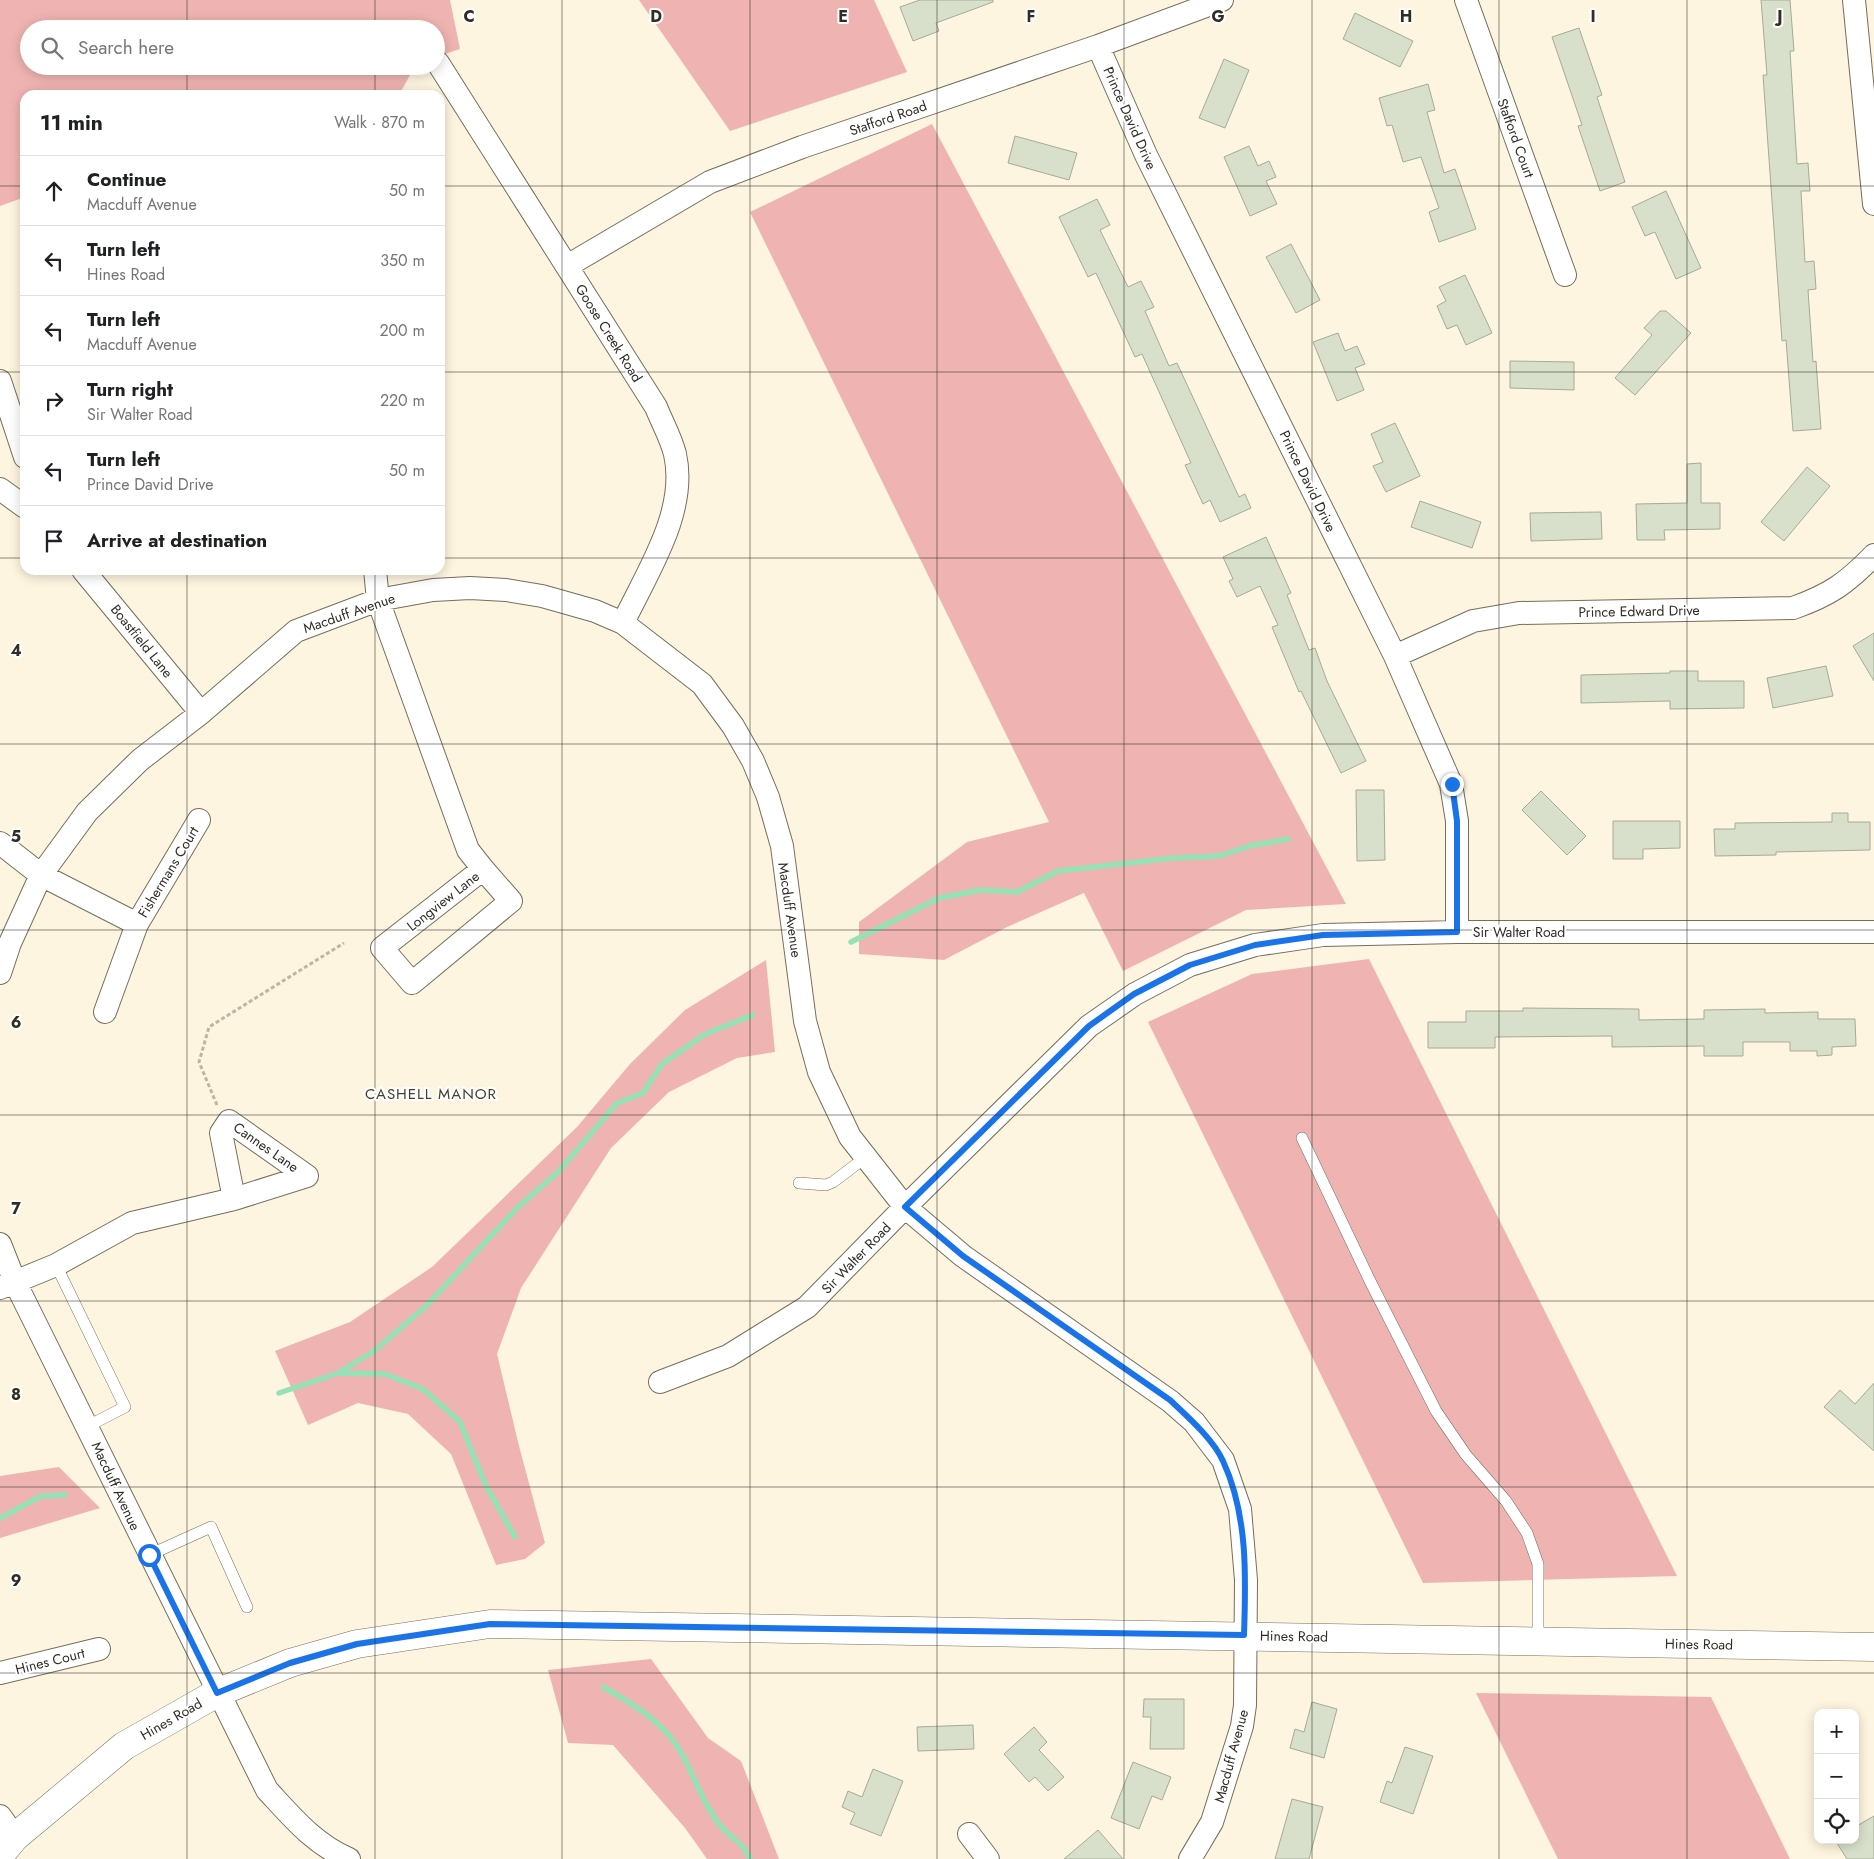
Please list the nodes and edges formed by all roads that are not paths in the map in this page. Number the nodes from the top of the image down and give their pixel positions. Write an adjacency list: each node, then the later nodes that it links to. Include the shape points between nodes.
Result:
1 (1222, 0): 4 (street, Stafford Road)
2 (1466, 0): 8 (street, Stafford Court)
3 (1854, 0): 6 (street)
4 (1098, 46): 7 (street, Stafford Road, via 802,147 710,182); 18 (street, Prince David Drive, via 1146,155)
5 (445, 74): 7 (street, Goose Creek Road)
6 (1874, 204)
7 (567, 266): 17 (street, Goose Creek Road, via 656,407 675,453 678,486 671,520)
8 (1565, 275)
9 (0, 381): 10 (street)
10 (20, 442)
11 (0, 489): 12 (street)
12 (20, 503)
13 (1874, 555): 18 (street, Prince Edward Drive, via 1852,578 1824,597 1793,608 1519,613 1473,621)
14 (87, 575): 19 (street, Boastfield Lane)
15 (376, 575): 16 (street, Longview Lane)
16 (378, 600): 17 (street, Macduff Avenue, via 433,590 506,590 567,602); 19 (street, Macduff Avenue, via 296,632); 22 (street, Longview Lane, via 468,850)
17 (623, 623): 30 (street, Macduff Avenue, via 702,684 754,761 782,846 805,1021 819,1072 850,1137)
18 (1395, 656): 25 (street, Prince David Drive, via 1452,784 1457,821)
19 (201, 713): 23 (street, Macduff Avenue, via 140,760 87,812)
20 (199, 820): 24 (street, Fishermans Court)
21 (0, 843): 23 (street, Fishermans Court)
22 (483, 869): 22 (street, Longview Lane, via 511,902 412,983 382,948)
23 (41, 875): 24 (street, Fishermans Court); 27 (street, Macduff Avenue, via 10,942)
24 (137, 924): 28 (street, Fishermans Court)
25 (1457, 932): 26 (street, Sir Walter Road); 33 (street, Sir Walter Road, via 1323,935 1255,945 1190,965 1134,994 1089,1026)
26 (1874, 932)
27 (0, 973)
28 (105, 1012)
29 (1302, 1138): 42 (lane, via 1436,1411 1527,1533 1538,1564)
30 (866, 1157): 31 (lane, via 826,1185); 33 (street, Macduff Avenue)
31 (799, 1183)
32 (234, 1199): 35 (street, via 132,1223)
33 (905, 1207): 37 (street, Sir Walter Road, via 807,1307 728,1356); 41 (street, Macduff Avenue, via 963,1256 1170,1400 1194,1422 1223,1460 1240,1509 1246,1580)
34 (0, 1244): 36 (street, Macduff Avenue)
35 (56, 1264): 36 (street); 38 (lane, via 125,1407)
36 (7, 1285): 38 (street, Macduff Avenue)
37 (660, 1382)
38 (88, 1426): 39 (street, Macduff Avenue)
39 (149, 1555): 40 (lane, via 211,1527); 46 (street, Macduff Avenue)
40 (247, 1607)
41 (1244, 1635): 42 (street, Hines Road); 46 (street, Hines Road, via 490,1624 357,1644 290,1663); 51 (street, Macduff Avenue, via 1245,1705 1242,1726 1212,1822)
42 (1538, 1641): 43 (street, Hines Road)
43 (1874, 1647)
44 (100, 1649): 45 (street, Hines Court)
45 (0, 1673)
46 (217, 1693): 48 (street, Hines Road, via 124,1746); 49 (street, Macduff Avenue, via 267,1790 303,1830 331,1852)
47 (969, 1834): 50 (street)
48 (5, 1836)
49 (349, 1859)
50 (988, 1859)
51 (1190, 1859)

